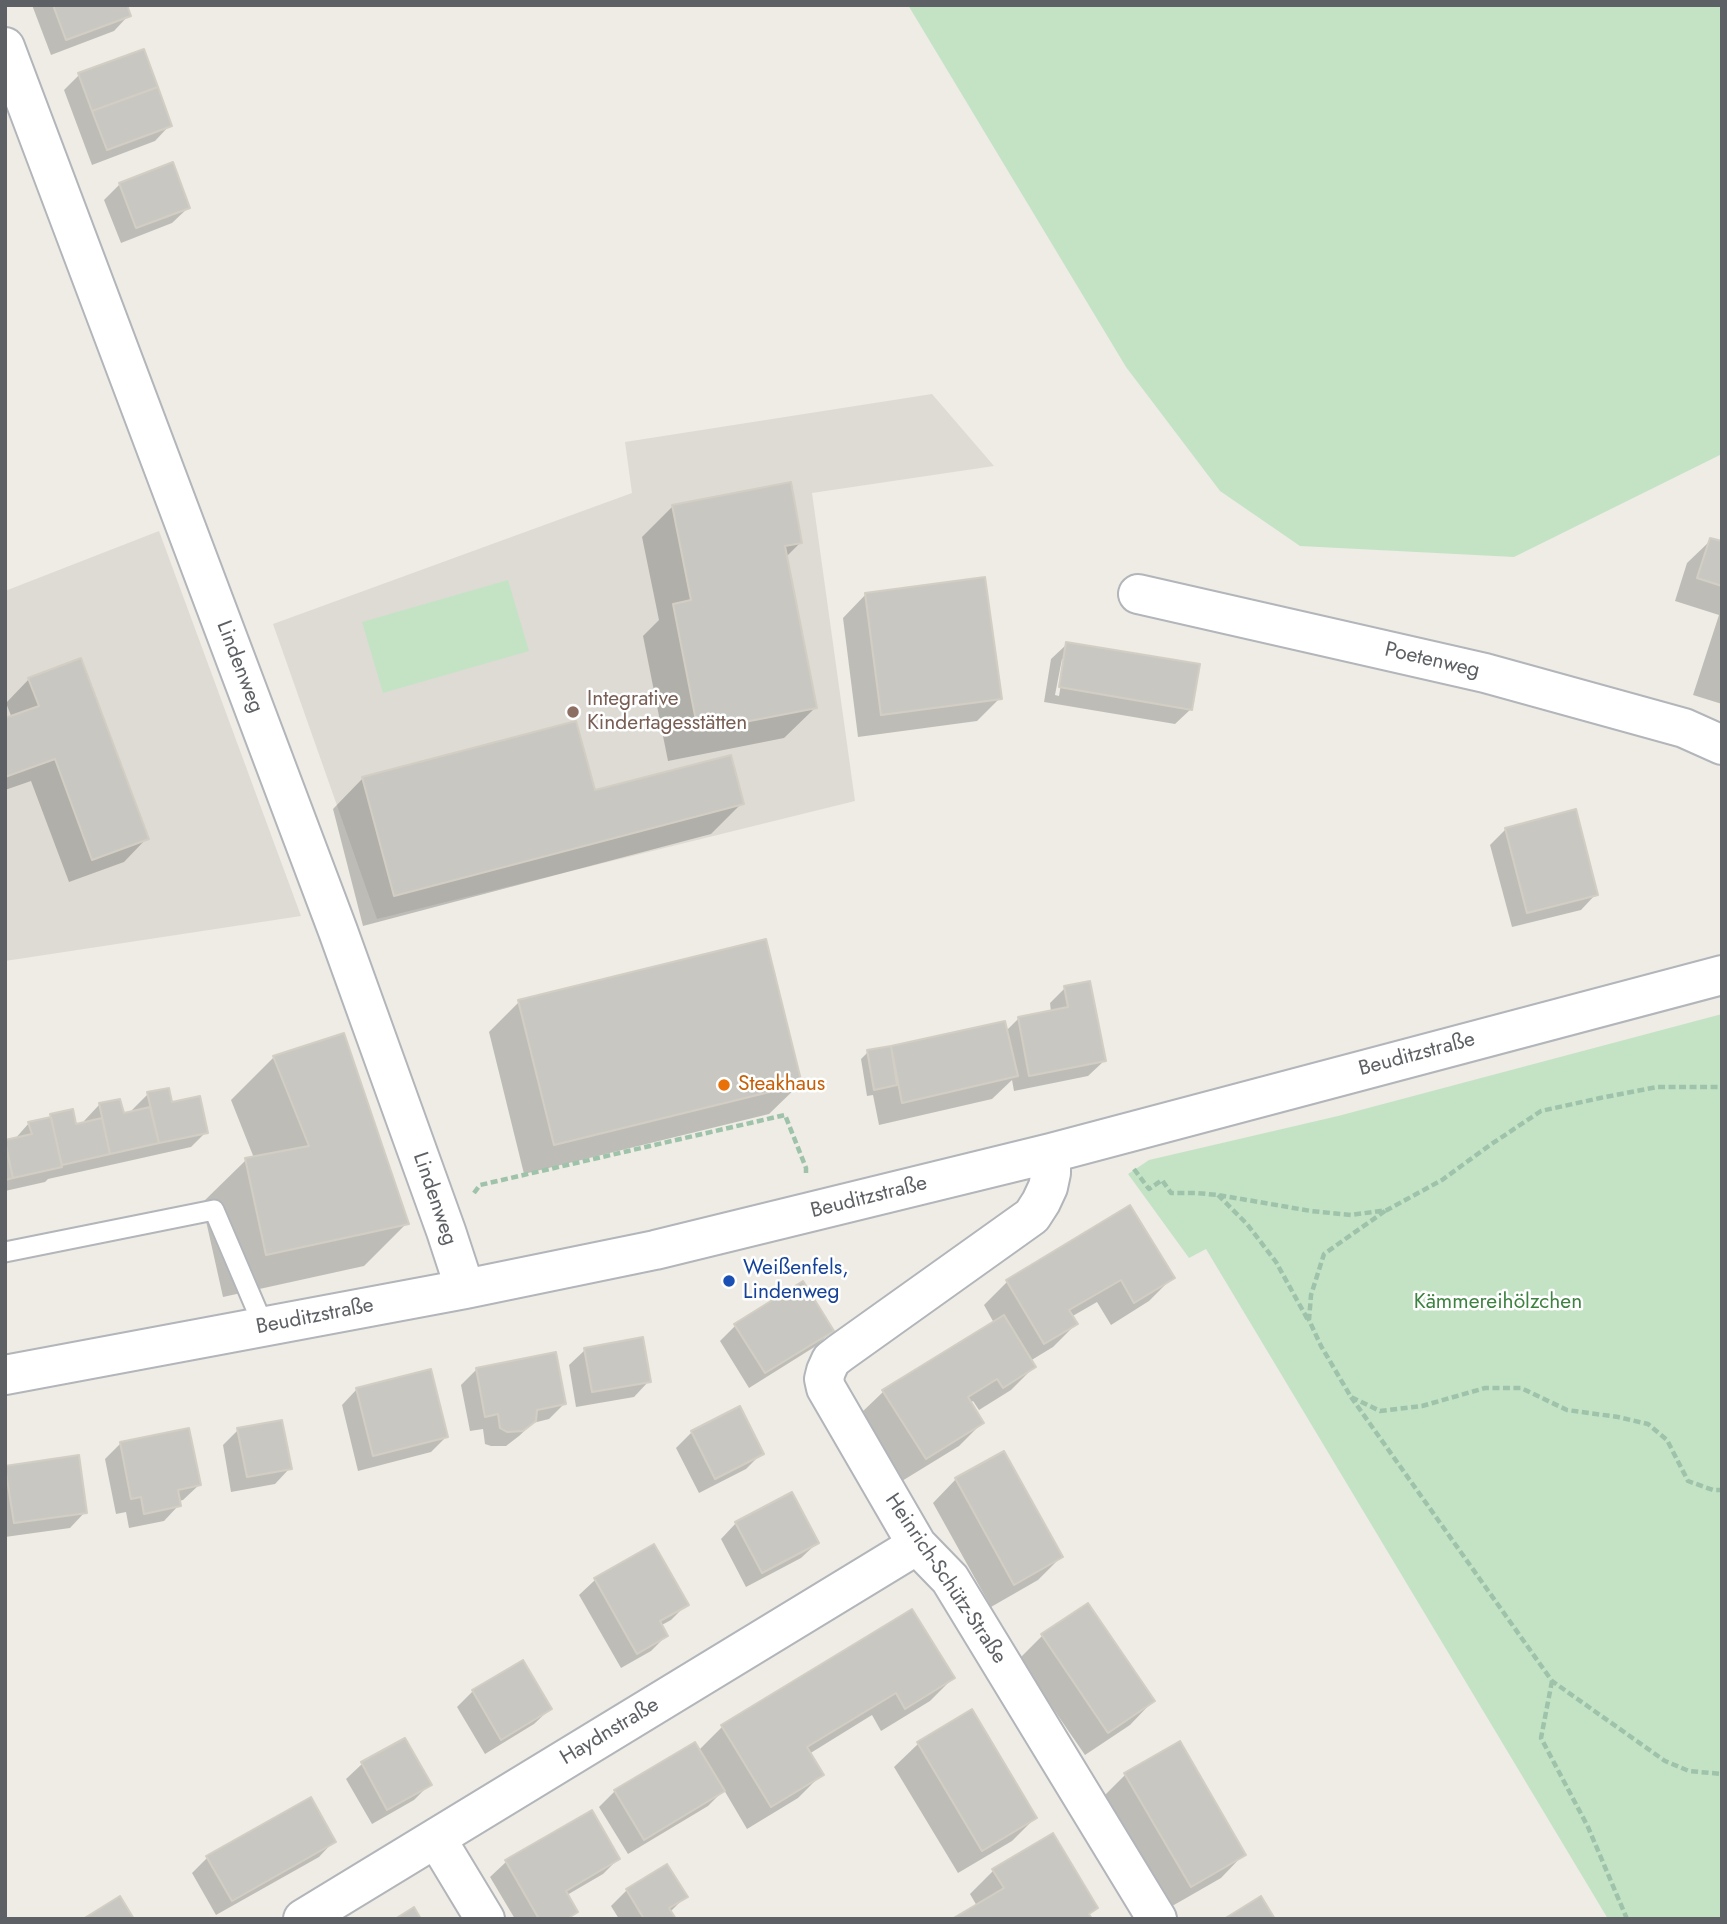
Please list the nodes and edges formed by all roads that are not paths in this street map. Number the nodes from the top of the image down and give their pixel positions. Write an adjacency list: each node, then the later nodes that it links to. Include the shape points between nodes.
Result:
1 (5, 47): 7 (street, Lindenweg, via 338,931)
2 (1138, 594): 3 (street, Poetenweg, via 1485,673 1684,728)
3 (1722, 745)
4 (1722, 975): 5 (street, Beuditzstraße)
5 (1051, 1153): 7 (street, Beuditzstraße, via 655,1250); 10 (street, Heinrich-Schütz-Straße, via 1048,1187 1032,1216 840,1353 826,1371 826,1388)
6 (5, 1252): 8 (lane, via 214,1210)
7 (464, 1289): 8 (street, Beuditzstraße)
8 (264, 1327): 9 (street, Beuditzstraße)
9 (5, 1375)
10 (917, 1545): 11 (street, Haydnstraße); 14 (street, Heinrich-Schütz-Straße, via 950,1579)
11 (436, 1838): 12 (street, Haydnstraße); 13 (street)
12 (303, 1919)
13 (485, 1919)
14 (1157, 1919)

